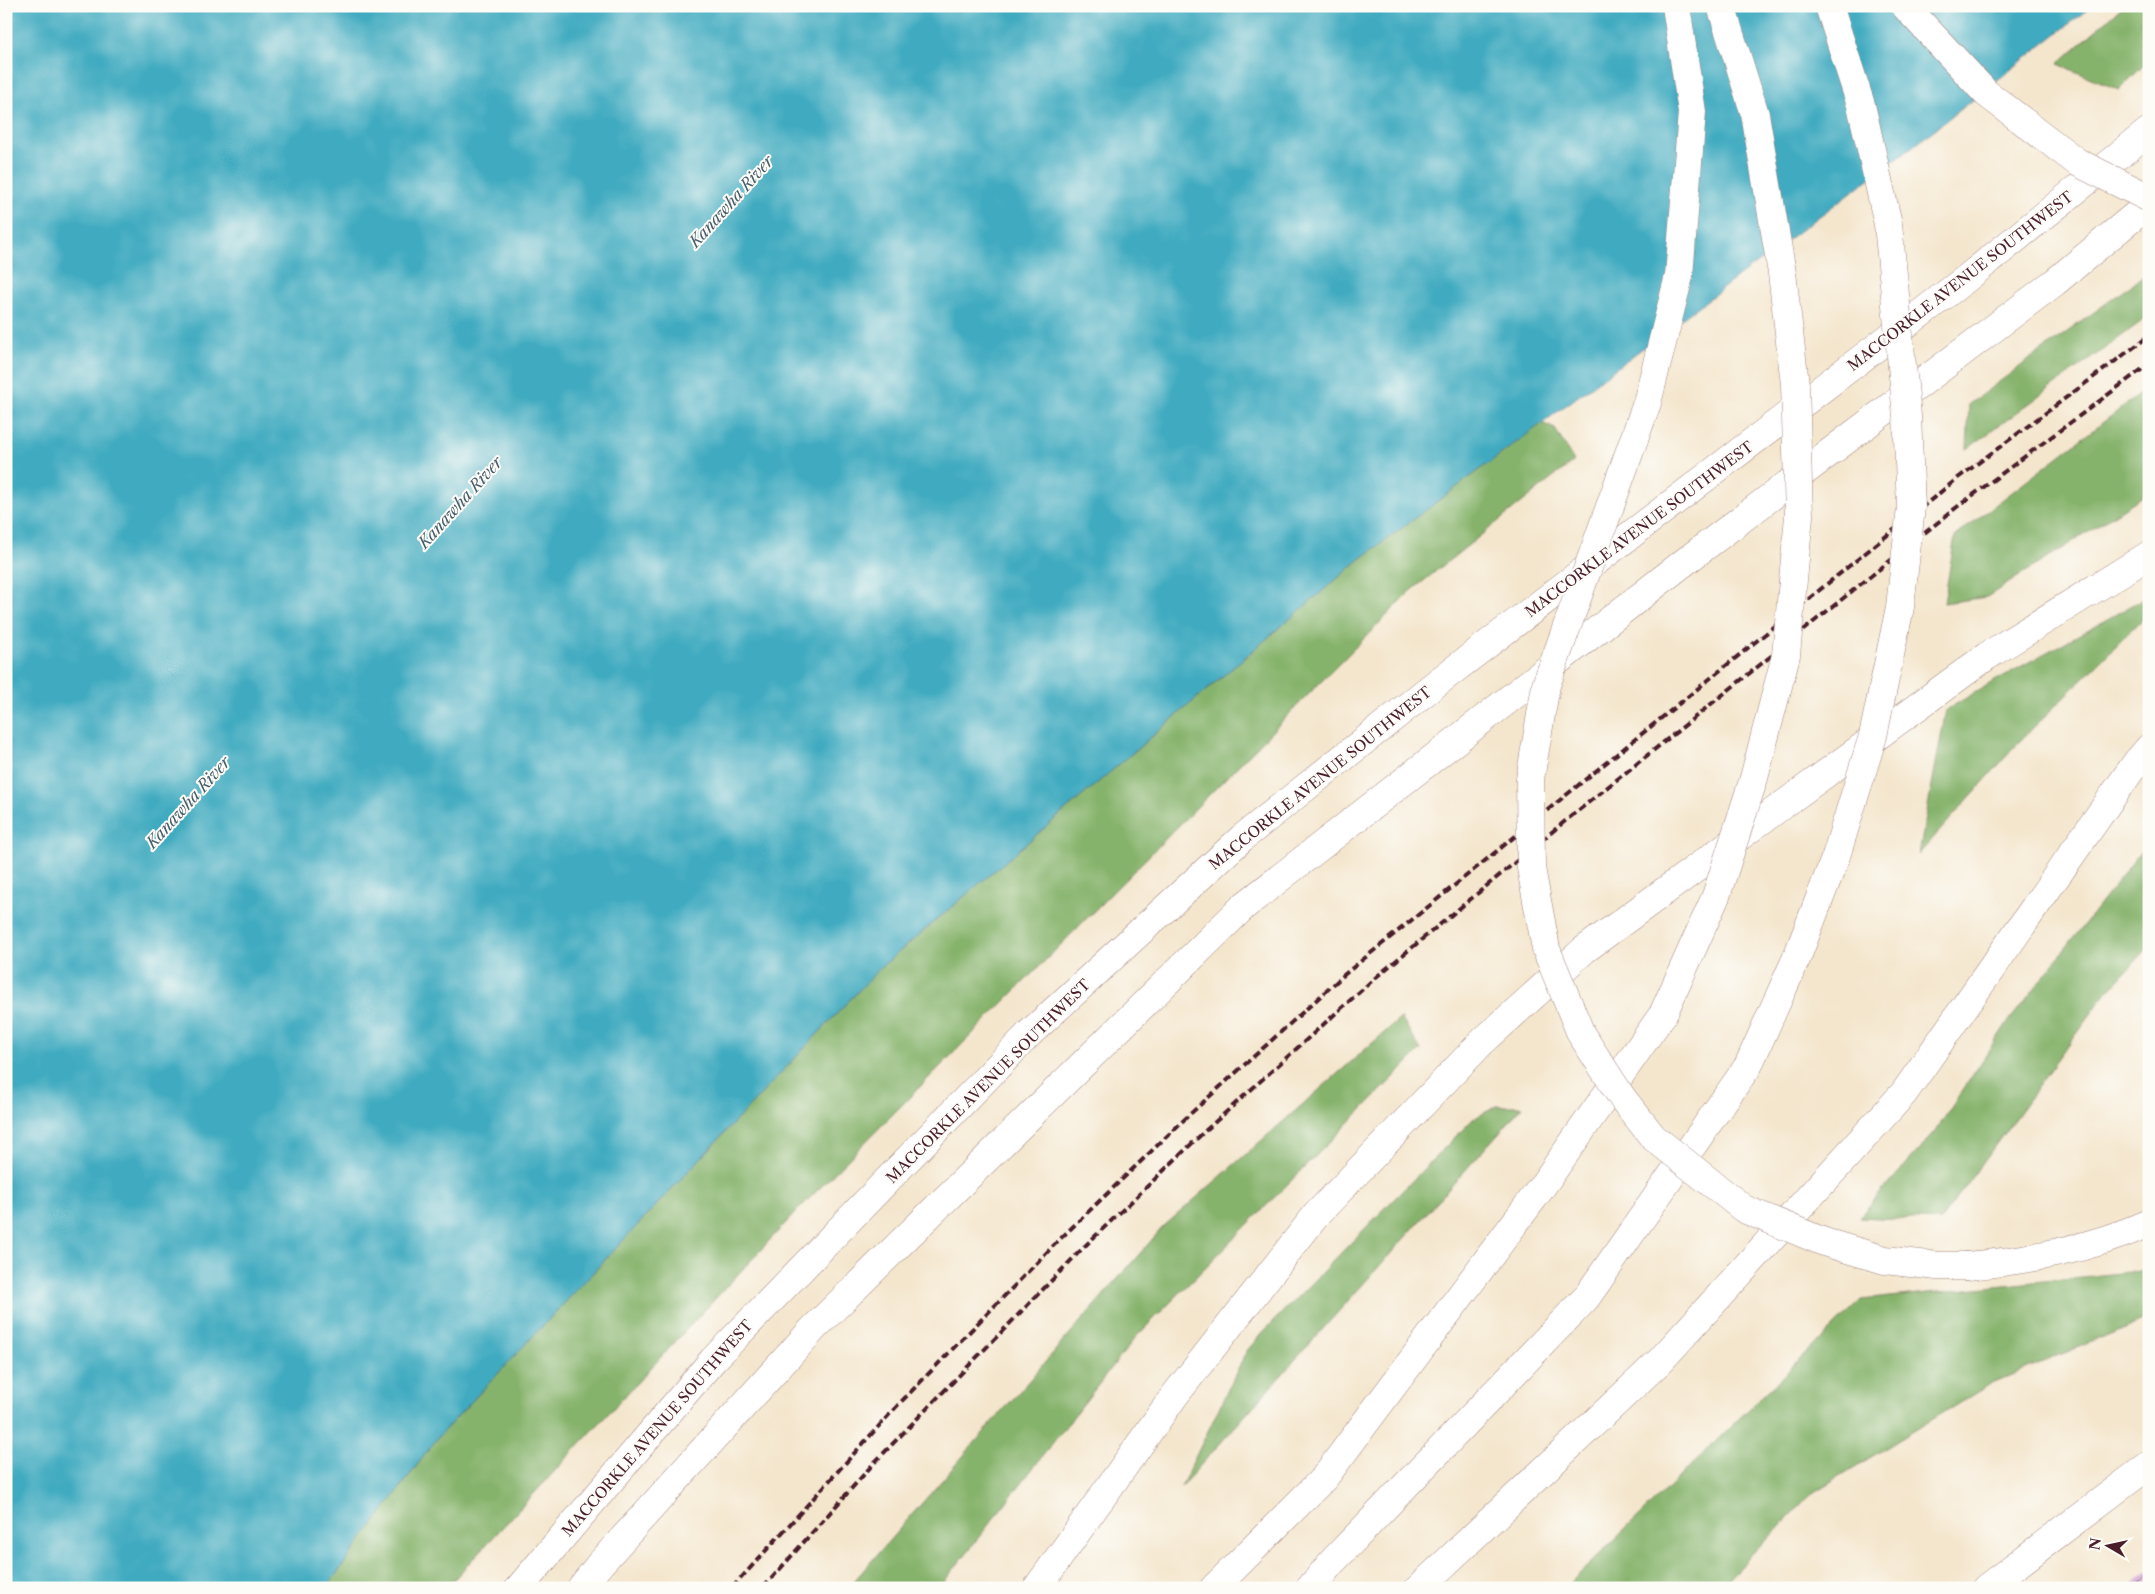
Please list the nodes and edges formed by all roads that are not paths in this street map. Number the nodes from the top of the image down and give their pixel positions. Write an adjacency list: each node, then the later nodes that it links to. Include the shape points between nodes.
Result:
1 (1676, 6): 10 (main road, bridge, via 1692,112 1678,276 1647,403 1546,685 1530,779 1531,868 1546,949 1581,1034 1622,1099 1653,1137 1744,1208 1824,1242 1885,1260 1937,1266 2016,1261 2062,1252)
2 (1721, 6): 15 (main road, bridge, via 1755,114 1782,273 1796,384 1798,516 1786,656 1754,778 1716,896 1663,1014 1542,1188 1324,1478)
3 (1829, 6): 16 (main road, bridge, via 1860,105 1888,224 1907,416 1911,507 1900,607 1873,736 1836,856 1798,958 1748,1066 1586,1298)
4 (1905, 6): 6 (main road, bridge, via 1986,93 2077,162)
5 (2149, 131): 12 (main road, MACCORKLE AVENUE SOUTHWEST, via 1966,278 1438,682 1242,838 1030,1034 713,1360)
6 (2149, 198)
7 (2149, 204): 13 (main road, via 2055,282 1682,564 1244,906 813,1329)
8 (2149, 555): 14 (main road, via 1987,656 1592,944 1482,1042 1317,1214 1175,1395)
9 (2149, 748): 17 (main road, via 1904,1093 1661,1360)
10 (2149, 1223)
11 (2149, 1465): 18 (main road)
12 (519, 1588)
13 (581, 1588)
14 (1037, 1588)
15 (1214, 1588)
16 (1310, 1588)
17 (1420, 1588)
18 (1986, 1588)

